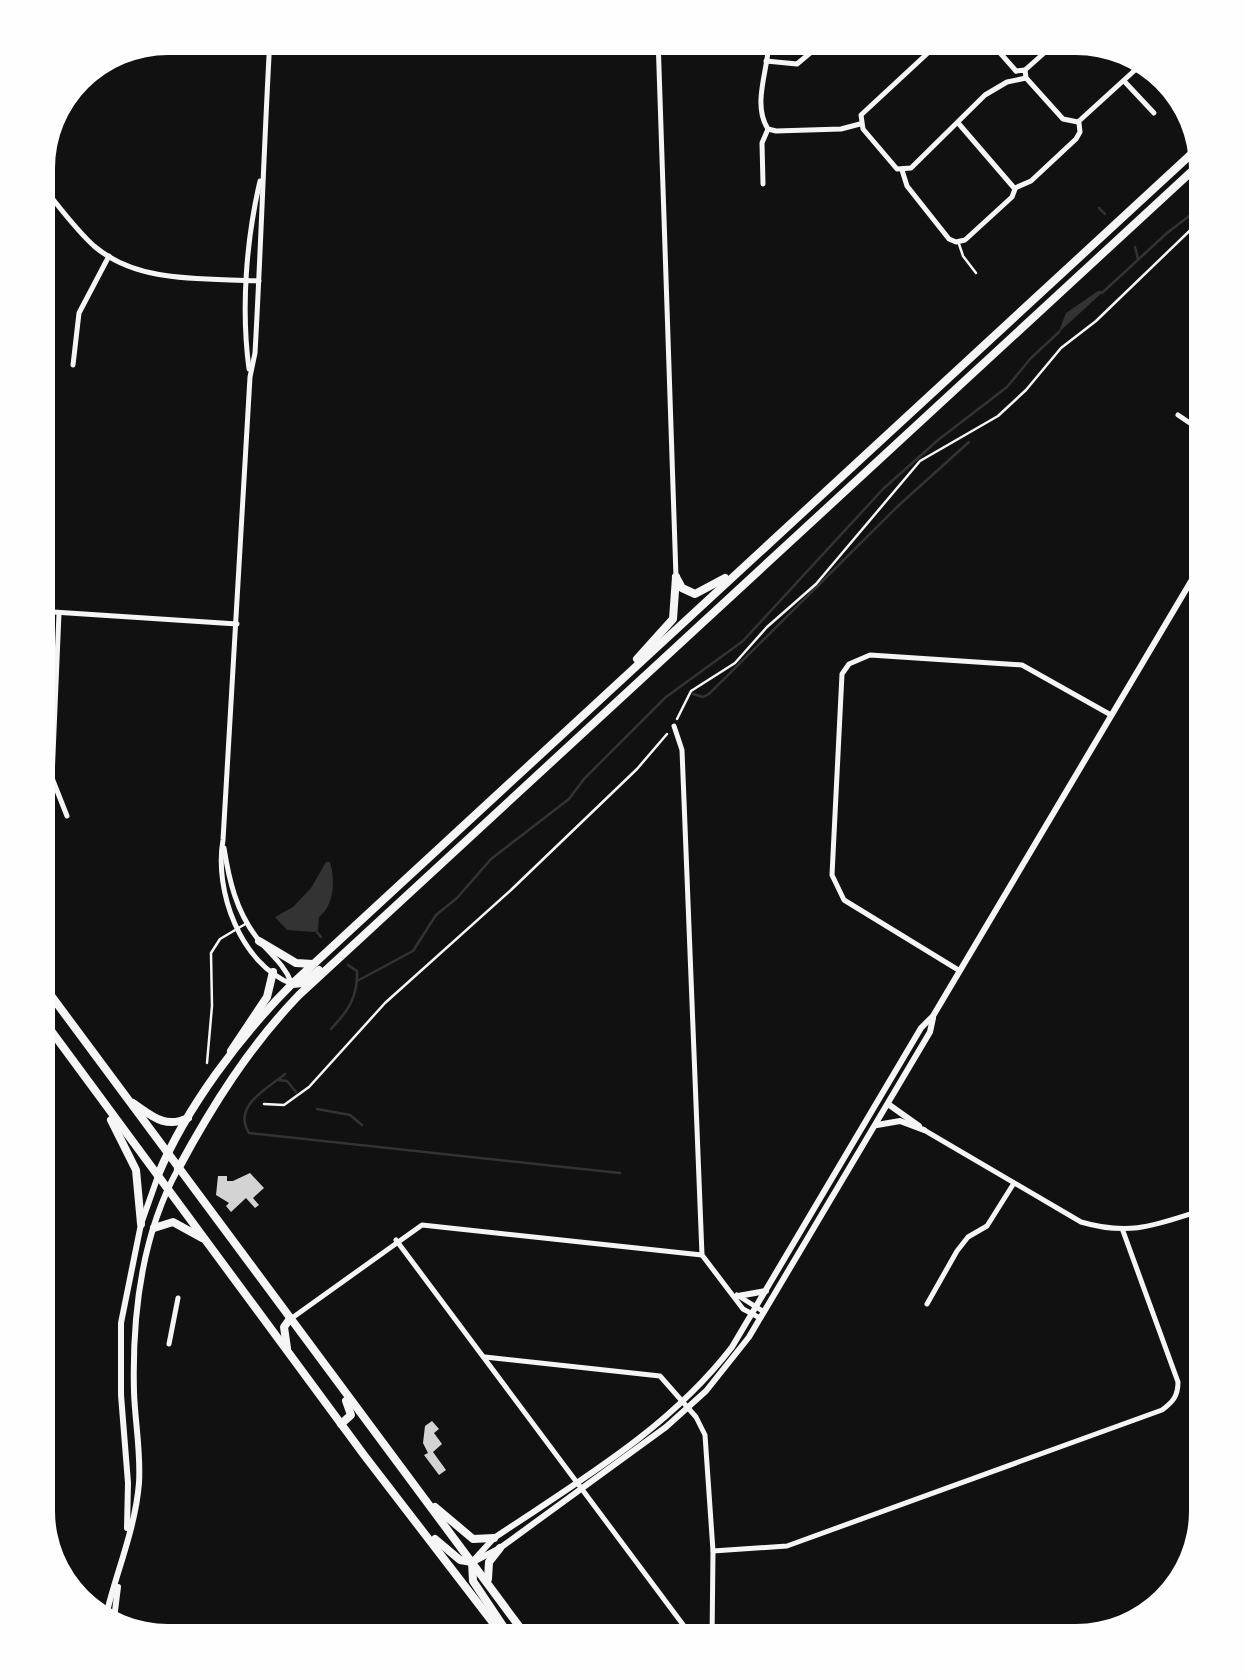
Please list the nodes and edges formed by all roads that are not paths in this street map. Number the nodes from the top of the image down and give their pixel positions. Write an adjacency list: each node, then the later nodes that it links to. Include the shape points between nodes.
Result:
1 (269, 55): 21 (street)
2 (659, 55): 36 (street)
3 (767, 55): 8 (street)
4 (808, 55): 8 (street, via 799,63)
5 (925, 55): 16 (street, via 863,111)
6 (1002, 55): 9 (street)
7 (1044, 55): 11 (street)
8 (766, 62): 18 (street, via 762,101)
9 (1016, 71): 11 (street); 12 (street)
10 (1134, 71): 13 (street)
11 (1026, 74): 12 (street); 15 (street, via 1063,119)
12 (1017, 80): 17 (street, via 985,96)
13 (1124, 81): 14 (street); 15 (street)
14 (1154, 113)
15 (1078, 122): 24 (street, via 1076,139 1029,183)
16 (861, 124): 18 (street); 20 (street)
17 (958, 124): 20 (street); 24 (street)
18 (768, 129): 23 (street)
19 (1188, 157): 35 (main road)
20 (902, 170): 26 (street, via 907,186 950,240)
21 (262, 173): 29 (street); 30 (street)
22 (1189, 174): 51 (main road)
23 (764, 184)
24 (1014, 188): 26 (street, via 1012,198)
25 (55, 200): 27 (street)
26 (959, 242): 28 (lane)
27 (108, 256): 29 (street, via 149,273); 31 (street, via 79,313)
28 (976, 272)
29 (248, 280): 30 (street); 32 (street)
30 (259, 281): 32 (street)
31 (73, 366)
32 (250, 377): 40 (street)
33 (1178, 415): 34 (street)
34 (1189, 422)
35 (743, 566): 36 (main road, via 695,594); 41 (main road)
36 (676, 577): 41 (main road, via 671,622)
37 (1189, 584): 42 (street)
38 (55, 613): 39 (street)
39 (60, 613): 40 (street); 43 (street)
40 (237, 624): 47 (street)
41 (624, 677): 52 (main road)
42 (1111, 715): 53 (street); 53 (street, via 1010,662 870,655 842,674 832,875 844,900)
43 (55, 716)
44 (674, 726): 80 (street, via 682,750)
45 (55, 786): 46 (street)
46 (66, 816)
47 (223, 840): 48 (street, via 230,884); 49 (street, via 221,879)
48 (247, 923): 49 (lane); 50 (street)
49 (237, 928): 54 (street); 60 (lane, via 212,953)
50 (259, 940): 52 (main road, via 296,963); 55 (street)
51 (358, 940): 55 (main road, via 303,983); 58 (main road)
52 (313, 964): 55 (main road)
53 (960, 970): 57 (street)
54 (273, 972): 55 (street); 61 (main road, via 267,997)
55 (292, 984): 58 (main road); 61 (main road)
56 (55, 1001): 63 (main road)
57 (933, 1016): 64 (street); 65 (street)
58 (272, 1025): 70 (main road, via 218,1098)
59 (55, 1036): 62 (main road)
60 (207, 1063)
61 (222, 1069): 66 (main road)
62 (93, 1088): 71 (main road); 75 (main road, via 132,1159)
63 (126, 1098): 66 (main road, via 165,1123); 69 (main road)
64 (888, 1104): 65 (street); 67 (street); 68 (street)
65 (868, 1117): 82 (street)
66 (188, 1118): 69 (main road)
67 (876, 1125): 68 (street, via 900,1121); 86 (street)
68 (924, 1130): 72 (street)
69 (167, 1154): 70 (main road); 71 (main road)
70 (178, 1168): 73 (street); 87 (main road)
71 (158, 1176): 73 (main road); 75 (street)
72 (1014, 1183): 77 (street, via 1081,1222); 85 (street, via 988,1226 957,1252)
73 (167, 1188): 76 (street); 79 (main road)
74 (1189, 1214): 77 (street)
75 (141, 1224): 88 (street)
76 (154, 1228): 79 (main road, via 173,1222); 90 (street)
77 (1123, 1231): 102 (street, via 1178,1382 1173,1402 786,1546)
78 (396, 1240): 80 (street, via 422,1225); 87 (street); 92 (street)
79 (206, 1241): 91 (main road)
80 (702, 1255): 81 (street)
81 (730, 1291): 83 (street); 86 (street, via 743,1309)
82 (767, 1291): 83 (street); 86 (street)
83 (738, 1296): 86 (street)
84 (178, 1298): 89 (street)
85 (927, 1304)
86 (758, 1313): 94 (street, via 723,1370)
87 (289, 1320): 91 (main road); 93 (main road)
88 (120, 1344): 90 (street); 100 (street)
89 (169, 1344)
90 (133, 1352): 100 (street, via 138,1484)
91 (287, 1352): 95 (main road)
92 (484, 1357): 94 (street, via 660,1376); 97 (street)
93 (343, 1392): 95 (main road, via 352,1415); 96 (main road)
94 (685, 1406): 97 (street); 102 (street, via 705,1435)
95 (341, 1424): 98 (main road)
96 (414, 1486): 99 (main road, via 465,1534); 103 (main road)
97 (578, 1486): 99 (street); 101 (street); 111 (street)
98 (419, 1525): 103 (main road, via 460,1560); 108 (main road)
99 (494, 1538): 103 (street)
100 (127, 1539): 104 (street)
101 (500, 1548): 103 (street); 105 (main road, via 488,1562)
102 (713, 1551): 112 (street)
103 (472, 1562): 105 (main road); 109 (main road, via 474,1581)
104 (118, 1580): 106 (street); 107 (street)
105 (490, 1585): 110 (main road)
106 (109, 1607)
107 (117, 1611)
108 (497, 1624)
109 (500, 1624)
110 (518, 1624)
111 (682, 1624)
112 (712, 1624)

